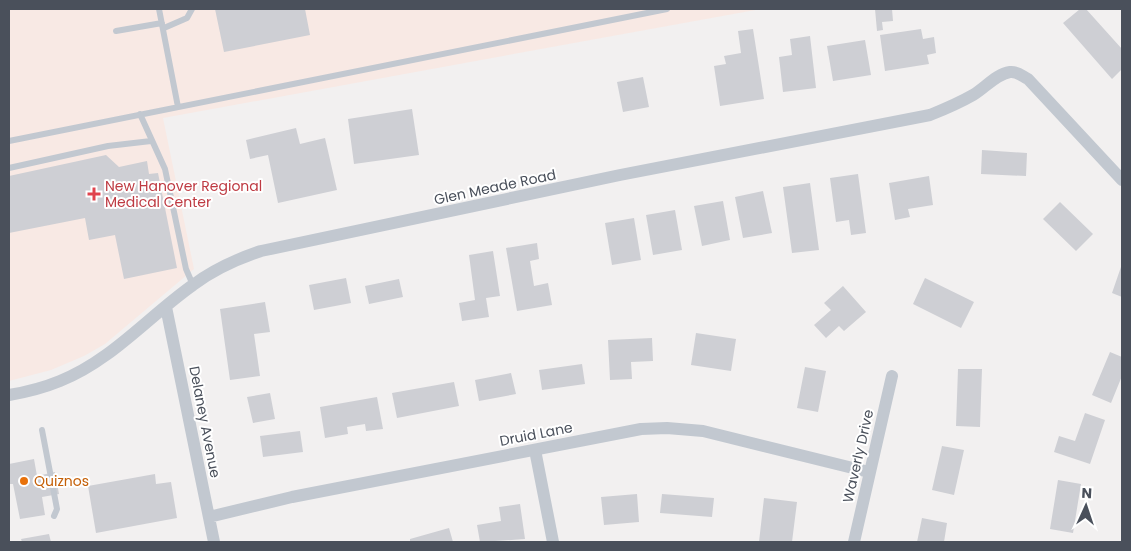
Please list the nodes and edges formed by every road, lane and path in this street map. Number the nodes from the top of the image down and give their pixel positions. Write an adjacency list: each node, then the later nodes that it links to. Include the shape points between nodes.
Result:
1 (159, 9): 5 (lane)
2 (192, 9): 5 (lane, via 187,18)
3 (667, 9): 4 (lane)
4 (628, 12): 7 (lane)
5 (163, 25): 6 (lane); 7 (lane)
6 (116, 31)
7 (178, 107): 8 (lane)
8 (140, 114): 9 (lane); 10 (lane)
9 (9, 141)
10 (151, 141): 11 (lane, via 108,146); 13 (lane, via 165,169)
11 (9, 168)
12 (1122, 180): 13 (street, Glen Meade Road, via 1028,80 1014,72 1001,74 975,94 930,115 288,244 243,257)
13 (192, 285): 14 (street, Glen Meade Road)
14 (166, 307): 16 (street, Glen Meade Road, via 91,365 62,381 34,391); 21 (street, Delaney Avenue)
15 (892, 376): 19 (street, Waverly Drive)
16 (9, 395)
17 (42, 430): 20 (lane, via 57,509)
18 (535, 450): 19 (street, Druid Lane, via 641,429 667,428 703,431); 21 (street, Druid Lane, via 302,495); 23 (street)
19 (869, 472): 24 (street, Waverly Drive)
20 (54, 516)
21 (208, 517): 22 (street, Delaney Avenue)
22 (214, 542)
23 (553, 542)
24 (854, 542)

